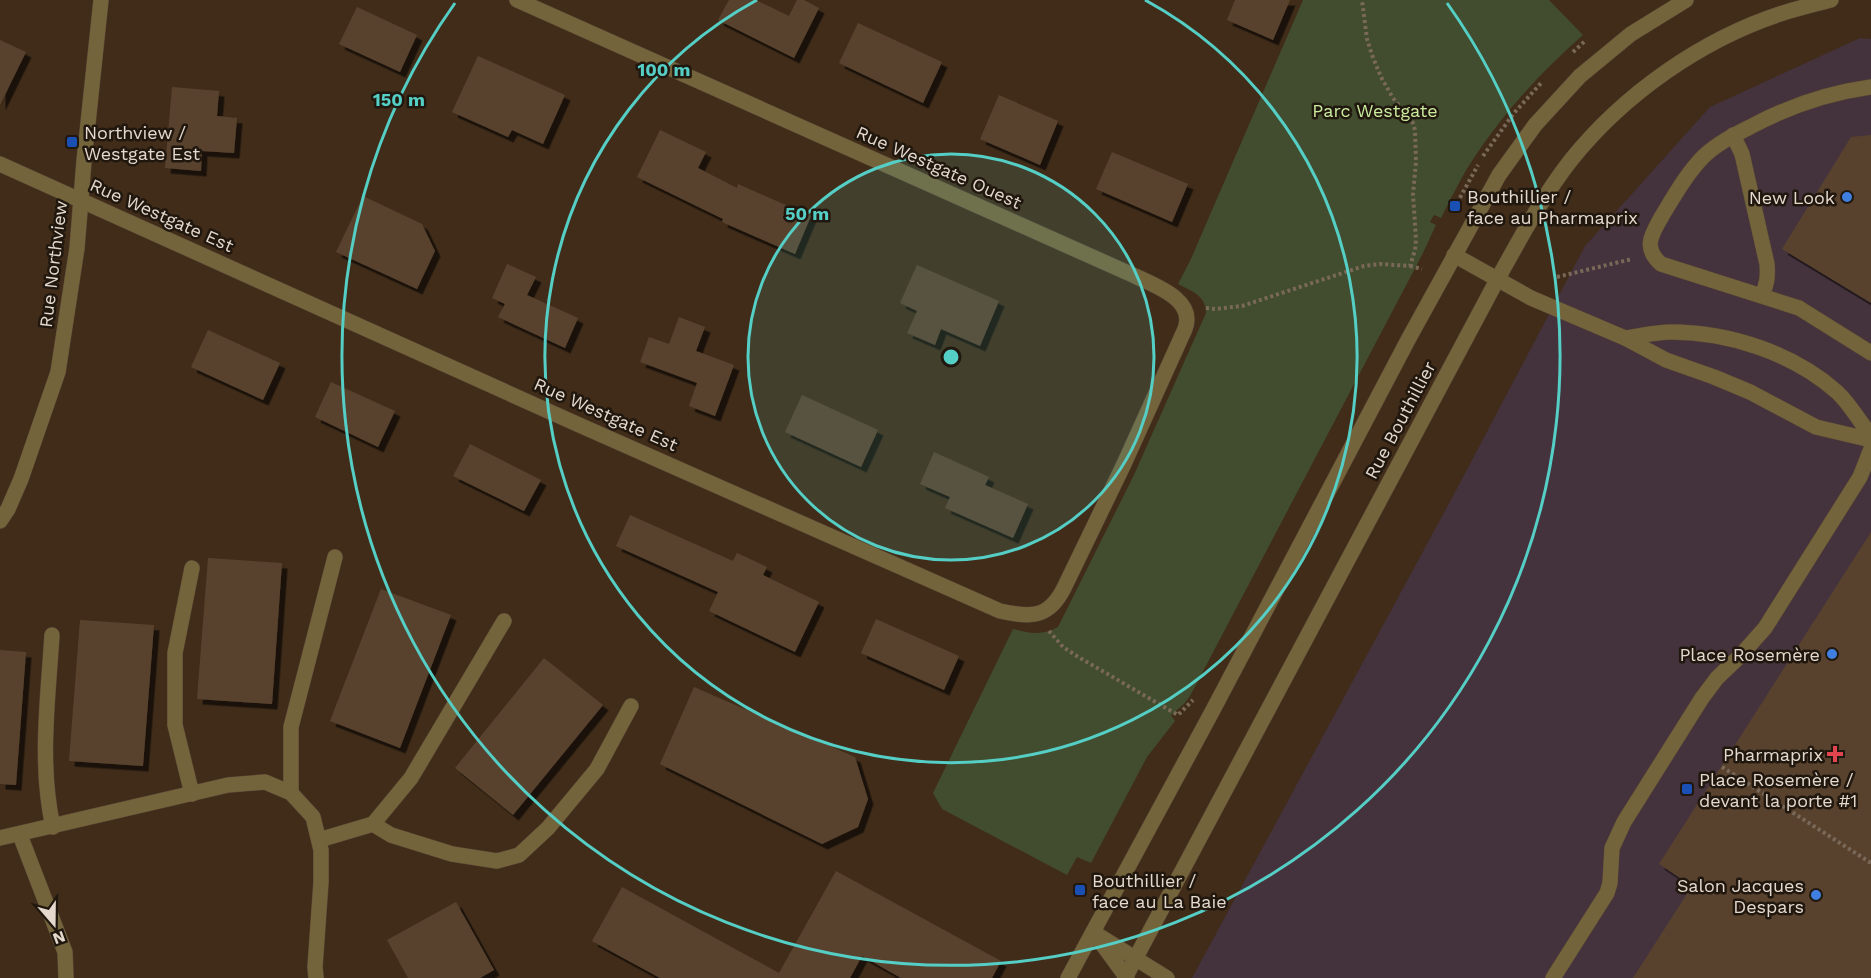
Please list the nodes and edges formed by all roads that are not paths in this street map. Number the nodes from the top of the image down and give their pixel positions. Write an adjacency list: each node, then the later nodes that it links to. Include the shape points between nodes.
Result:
1 (101, 0): 8 (street, Rue Northview)
2 (518, 0): 16 (street, Rue Westgate Ouest, via 1135,276 1175,298 1185,310 1187,324)
3 (1686, 0): 9 (street, Rue Bouthillier, via 1604,55 1550,107 1499,175)
4 (1831, 0): 10 (street, Rue Bouthillier, via 1781,13 1713,43 1629,101 1572,158 1540,204)
5 (1871, 87): 6 (street, via 1798,105)
6 (1733, 135): 11 (street, via 1742,154 1767,264 1767,285); 11 (street, via 1700,161 1653,231 1650,245 1657,261 1668,267)
7 (0, 164): 8 (street, Rue Westgate Est)
8 (81, 200): 16 (street, Rue Westgate Est, via 1000,611 1038,614 1052,607); 17 (street, Rue Northview, via 58,372 21,479)
9 (1454, 255): 10 (street); 30 (street, Rue Bouthillier)
10 (1497, 280): 12 (street); 31 (street, Rue Bouthillier)
11 (1762, 296): 13 (street, via 1812,315)
12 (1625, 338): 14 (street, via 1666,360 1750,392 1816,427); 14 (street, via 1670,332 1727,339 1765,350 1809,372 1839,394)
13 (1871, 353)
14 (1871, 438)
15 (1871, 449): 37 (street, via 1860,477 1765,628 1702,698 1624,822 1612,848 1607,893)
16 (1124, 464)
17 (0, 521)
18 (335, 557): 23 (street, via 291,727)
19 (192, 568): 24 (street, via 175,653 175,725)
20 (504, 621): 25 (street, via 411,778)
21 (52, 636): 26 (street, via 45,754 47,803)
22 (631, 706): 25 (street, via 597,769 549,828 519,855 498,861 452,854 391,836)
23 (291, 793): 24 (street, via 265,782 228,785); 29 (street, via 313,816)
24 (192, 794): 26 (street)
25 (373, 824): 29 (street)
26 (53, 827): 27 (street)
27 (20, 835): 28 (street); 33 (street, via 64,952)
28 (0, 838)
29 (319, 840): 34 (street)
30 (1093, 932): 31 (street); 32 (street); 35 (street, Rue Bouthillier)
31 (1135, 959): 32 (street, Rue Bouthillier); 36 (street)
32 (1126, 977)
33 (66, 978)
34 (316, 978)
35 (1068, 978)
36 (1167, 978)
37 (1553, 978)

